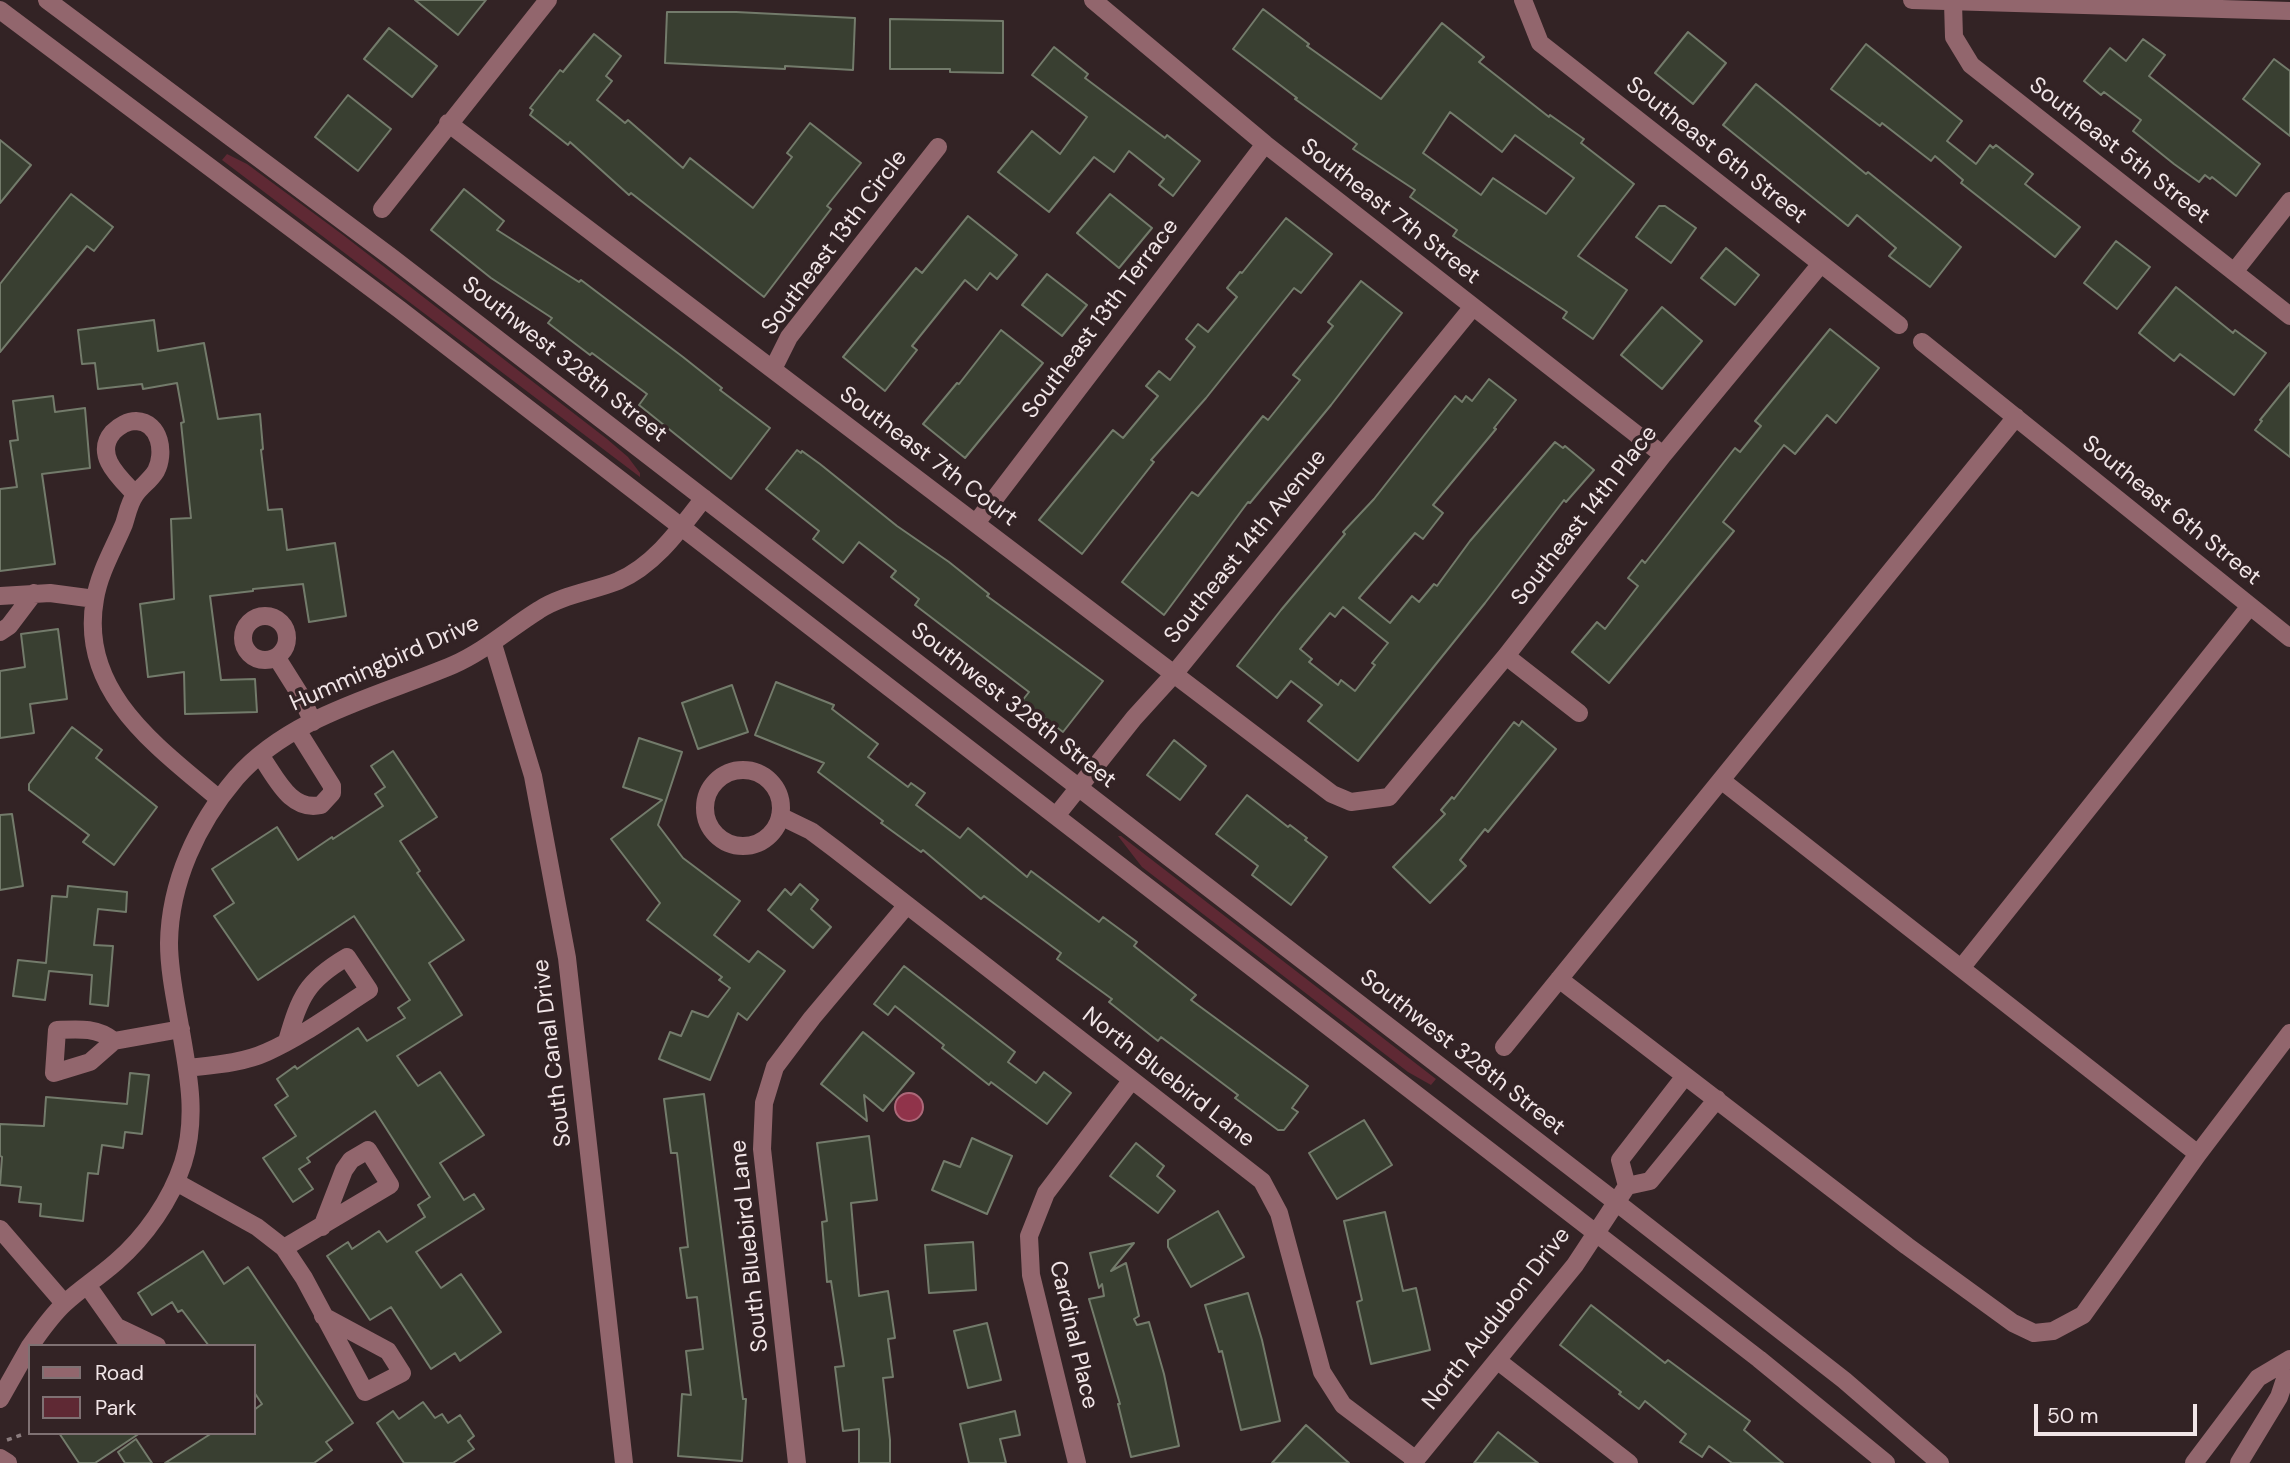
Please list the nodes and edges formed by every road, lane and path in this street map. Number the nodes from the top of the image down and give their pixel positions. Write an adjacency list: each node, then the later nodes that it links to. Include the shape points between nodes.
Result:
1 (47, 0): 24 (street, Southwest 328th Street)
2 (548, 0): 9 (street)
3 (1093, 0): 10 (street, Southeast 7th Street)
4 (1522, 0): 14 (street, Southeast 6th Street, via 1540,43)
5 (1912, 0): 6 (street)
6 (1953, 3): 8 (street); 15 (street, Southeast 5th Street, via 1954,37 1971,65)
7 (0, 10): 26 (street)
8 (2290, 11)
9 (448, 123): 13 (street); 20 (street, Southeast 7th Court)
10 (1265, 144): 16 (street, Southeast 7th Street); 25 (street, Southeast 13th Terrace)
11 (938, 147): 20 (street, Southeast 13th Circle, via 789,337)
12 (2290, 201): 15 (street)
13 (382, 209)
14 (1820, 265): 18 (street, Southeast 6th Street); 22 (street, Southeast 14th Place)
15 (2234, 272): 17 (street, Southeast 5th Street)
16 (1472, 308): 22 (street, Southeast 7th Street); 36 (street, Southeast 14th Avenue)
17 (2290, 316)
18 (1899, 325)
19 (1922, 342): 21 (street, Southeast 6th Street)
20 (773, 369): 25 (street, Southeast 7th Court)
21 (2016, 417): 30 (street, Southeast 6th Street); 41 (street)
22 (1663, 455): 34 (street, Southeast 14th Place)
23 (135, 494): 29 (street)
24 (704, 498): 26 (street, Hummingbird Drive); 42 (street, Southwest 328th Street)
25 (976, 523): 36 (street, Southeast 7th Court)
26 (682, 527): 33 (street, Hummingbird Drive, via 633,573 542,608); 46 (street)
27 (34, 593): 28 (street); 29 (street); 31 (street)
28 (0, 596)
29 (94, 599): 44 (street, via 97,654 115,697 136,727)
30 (2250, 606): 32 (street, Southeast 6th Street); 48 (street)
31 (0, 632)
32 (2290, 638)
33 (493, 644): 38 (street, Hummingbird Drive, via 456,664); 85 (street, South Canal Drive, via 533,776 567,958)
34 (1506, 656): 37 (street); 43 (street, Southeast 14th Place)
35 (277, 657): 38 (street)
36 (1174, 674): 42 (street, Southeast 14th Avenue); 43 (street, Southeast 7th Court, via 1332,794 1352,802)
37 (1579, 713)
38 (313, 722): 39 (street, Hummingbird Drive)
39 (297, 730): 40 (street, Hummingbird Drive); 40 (street, via 332,786 332,793 321,804 302,806 293,800)
40 (260, 755): 44 (street, Hummingbird Drive)
41 (1721, 780): 48 (street); 49 (street)
42 (1079, 787): 46 (street, Southeast 14th Avenue); 62 (street, Southwest 328th Street)
43 (1389, 797)
44 (219, 799): 50 (street, Hummingbird Drive, via 183,867 172,916 170,953)
45 (780, 816): 45 (street, via 777,792 766,778 751,771 727,774 706,799 713,832 732,844 765,839); 47 (street, North Bluebird Lane, via 811,831)
46 (1056, 816): 65 (street)
47 (907, 905): 57 (street, North Bluebird Lane); 86 (street, South Bluebird Lane, via 775,1067 764,1103 762,1149)
48 (1962, 967): 59 (street)
49 (1559, 979): 54 (street); 56 (street)
50 (181, 1029): 52 (street); 55 (street, Hummingbird Drive)
51 (2290, 1033): 59 (street)
52 (114, 1041)
53 (287, 1041): 53 (street, via 295,1012 312,984 323,971 347,957 369,990); 55 (street, via 241,1060)
54 (1504, 1047)
55 (188, 1068): 60 (street, Hummingbird Drive, via 190,1126)
56 (1685, 1076): 58 (street); 61 (street, via 1620,1160)
57 (1130, 1081): 83 (street, North Bluebird Lane, via 1262,1181 1279,1213 1322,1372 1343,1405); 87 (street, Cardinal Place, via 1046,1193 1029,1236 1031,1275)
58 (1717, 1100): 59 (street, via 1907,1246 2034,1334 2053,1331 2082,1315); 61 (street, via 1650,1181)
59 (2198, 1154)
60 (176, 1182): 67 (street, via 257,1227); 68 (street, Hummingbird Drive, via 146,1229)
61 (1627, 1186): 62 (street, North Audubon Drive)
62 (1616, 1202): 65 (street, North Audubon Drive); 90 (street, Southwest 328th Street, via 1844,1380)
63 (322, 1227): 67 (street)
64 (0, 1228): 66 (street)
65 (1596, 1233): 77 (street, North Audubon Drive); 89 (street)
66 (7, 1243): 69 (street)
67 (284, 1248): 70 (street)
68 (87, 1285): 69 (street, Hummingbird Drive); 71 (street)
69 (64, 1303): 72 (street, Hummingbird Drive)
70 (323, 1315): 70 (street, via 365,1392 402,1373 388,1351)
71 (119, 1328): 73 (street); 74 (street)
72 (32, 1344)
73 (129, 1344)
74 (153, 1344)
75 (28, 1350): 79 (street, Hummingbird Drive)
76 (2290, 1359): 91 (street, via 2258,1378)
77 (1497, 1361): 83 (street, North Audubon Drive); 88 (street)
78 (2290, 1364): 92 (street, via 2279,1397)
79 (0, 1399)
80 (21, 1435): 81 (path)
81 (7, 1440)
82 (0, 1458): 84 (street)
83 (1415, 1461)
84 (8, 1463)
85 (624, 1463)
86 (797, 1463)
87 (1077, 1463)
88 (1629, 1463)
89 (1886, 1463)
90 (1940, 1463)
91 (2194, 1463)
92 (2239, 1463)

